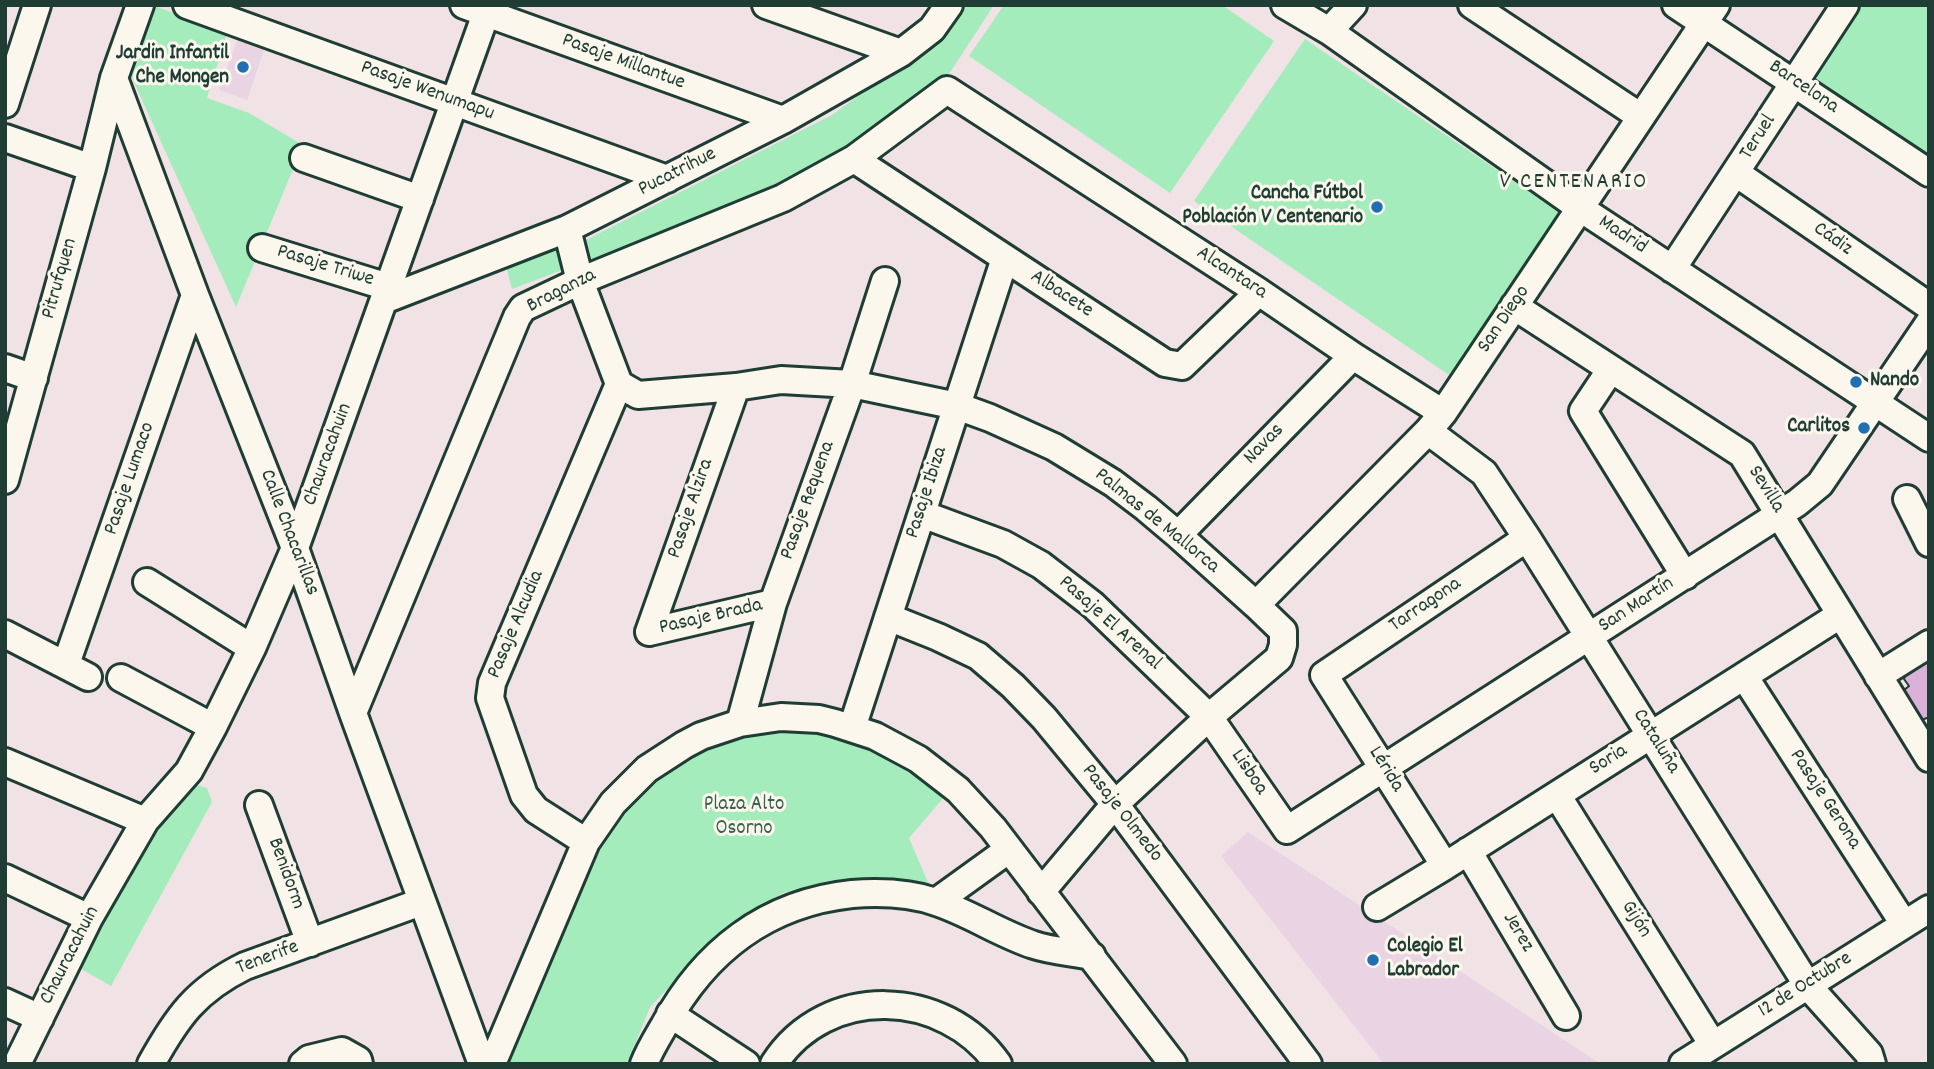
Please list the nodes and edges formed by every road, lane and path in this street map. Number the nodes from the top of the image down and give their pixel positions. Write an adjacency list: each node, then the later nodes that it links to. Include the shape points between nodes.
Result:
1 (37, 5): 14 (street)
2 (140, 5): 16 (street)
3 (187, 5): 19 (street, Pasaje Wenumapu)
4 (766, 5): 15 (street)
5 (949, 5): 15 (street, Pucatrihue, via 932,29)
6 (1284, 5): 13 (street, Madrid)
7 (1353, 5): 13 (street)
8 (1472, 5): 21 (street)
9 (1676, 5): 12 (street, Barcelona)
10 (1845, 5): 17 (street, Teruel)
11 (480, 8): 19 (street, Chauracahuin); 22 (street, Pasaje Millantue)
12 (1710, 14): 17 (street, Barcelona); 21 (street, San Diego)
13 (1329, 31): 31 (street, Madrid)
14 (16, 33): 20 (street)
15 (901, 54): 22 (street, Pucatrihue)
16 (114, 78): 26 (street, Pitrufquen); 40 (street, Calle Chacarillas)
17 (1795, 83): 27 (street, Teruel); 28 (street, Barcelona)
18 (947, 90): 25 (street, Braganza); 38 (street, Alcantara)
19 (454, 102): 29 (street, Pasaje Wenumapu); 30 (street, Chauracahuin)
20 (5, 104)
21 (1641, 117): 31 (street, San Diego)
22 (782, 120): 29 (street, Pucatrihue)
23 (5, 138): 26 (street)
24 (304, 158): 30 (street)
25 (854, 159): 34 (street, Albacete); 36 (street, Braganza, via 783,198)
26 (92, 168): 47 (street, Pitrufquen)
27 (1736, 173): 35 (street, Teruel); 42 (street, Cádiz)
28 (1929, 173)
29 (667, 178): 32 (street, Pucatrihue)
30 (420, 199): 39 (street, Chauracahuin)
31 (1580, 208): 35 (street, Madrid); 41 (street, San Diego)
32 (566, 229): 36 (street); 39 (street, Pucatrihue)
33 (262, 248): 39 (street, Pasaje Triwe)
34 (1005, 258): 38 (street, Albacete, via 1165,363 1182,366); 52 (street, Pasaje Ibiza)
35 (1672, 269): 51 (street, Madrid)
36 (580, 281): 48 (street); 78 (street, Braganza, via 531,303 517,317)
37 (885, 281): 49 (street, Pasaje Requena)
38 (1259, 292): 44 (street, Alcantara)
39 (386, 294): 62 (street, Chauracahuin)
40 (195, 295): 62 (street, Calle Chacarillas); 70 (street, Pasaje Lumaco, via 77,670)
41 (1514, 306): 46 (street, Sevilla); 53 (street, San Diego)
42 (1929, 306)
43 (1929, 323): 51 (street, San Martín)
44 (1353, 356): 53 (street, Alcantara); 59 (street, Navas)
45 (5, 368): 47 (street)
46 (1611, 369): 58 (street, Sevilla, via 1742,454); 63 (street, via 1583,411)
47 (34, 378): 55 (street, Pitrufquen)
48 (619, 384): 50 (street, Palmas de Mallorca, via 638,395); 92 (street, Pasaje Alcudia, via 492,683 490,698 524,795 536,810)
49 (852, 384): 50 (street, Palmas de Mallorca, via 780,380); 52 (street, Palmas de Mallorca); 65 (street, Pasaje Requena)
50 (736, 387): 69 (street, Pasaje Alzira)
51 (1874, 403): 54 (street, Madrid); 58 (street, San Martín, via 1820,484)
52 (957, 406): 57 (street, Pasaje Ibiza); 59 (street, Palmas de Mallorca, via 1022,431 1084,464)
53 (1435, 422): 60 (street, Cataluña, via 1484,473); 66 (street, San Diego)
54 (1929, 438)
55 (5, 480)
56 (1907, 499): 61 (street)
57 (922, 514): 68 (street, Pasaje Ibiza); 79 (street, Pasaje El Arenal, via 1003,544 1041,565 1093,605)
58 (1780, 515): 63 (street, San Martín); 67 (street, Sevilla)
59 (1178, 535): 66 (street, Palmas de Mallorca)
60 (1527, 538): 71 (street, Cataluña); 74 (street, Tarragona)
61 (1929, 543)
62 (295, 548): 73 (street, Chauracahuin); 78 (street, Calle Chacarillas)
63 (1685, 576): 71 (street, San Martín)
64 (147, 582): 73 (street)
65 (773, 603): 69 (street, Pasaje Brada); 80 (street, Pasaje Requena)
66 (1256, 604): 79 (street, Palmas de Mallorca, via 1283,631 1279,658)
67 (1840, 615): 75 (street, Soria); 76 (street, Sevilla)
68 (888, 617): 82 (street, Pasaje Ibiza); 88 (street, Pasaje Olmedo, via 978,656 1044,718)
69 (649, 632)
70 (5, 634)
71 (1589, 637): 83 (street, Cataluña); 86 (street, San Martín)
72 (1929, 644): 76 (street)
73 (251, 648): 81 (street, Chauracahuin)
74 (1324, 675): 86 (street, Lérida)
75 (1744, 676): 83 (street, Soria); 103 (street, Pasaje Gerona)
76 (1878, 676): 84 (street, Sevilla)
77 (121, 678): 81 (street)
78 (353, 713): 98 (street, Calle Chacarillas)
79 (1209, 717): 88 (street, Palmas de Mallorca); 91 (street, Lisboa)
80 (740, 723): 82 (street, via 802,717); 92 (street, via 701,736 647,769 613,803)
81 (213, 727): 90 (street, Chauracahuin, via 189,771)
82 (852, 728): 93 (street, via 897,747 938,773 977,808)
83 (1651, 735): 87 (street, Soria); 106 (street, Cataluña)
84 (1929, 758)
85 (5, 762): 90 (street)
86 (1383, 768): 91 (street, San Martín); 95 (street, Lérida)
87 (1557, 794): 94 (street, Soria); 111 (street, Gijón)
88 (1115, 804): 97 (street, Palmas de Mallorca); 123 (street, Pasaje Olmedo)
89 (259, 805): 104 (street, Benidorm)
90 (145, 821): 102 (street, Chauracahuin)
91 (1287, 830)
92 (586, 842): 117 (street)
93 (1008, 850): 97 (street); 99 (street)
94 (1468, 851): 95 (street, Soria); 109 (street, Jerez)
95 (1445, 866): 100 (street, Soria)
96 (5, 878): 102 (street)
97 (1041, 892): 105 (street)
98 (421, 902): 104 (street, Tenerife); 116 (street, Calle Chacarillas)
99 (936, 902): 105 (street, via 1035,945); 108 (street, via 864,893 792,908 730,943 696,975)
100 (1377, 907)
101 (1929, 909): 103 (street, 12 de Octubre)
102 (89, 918): 110 (street, Chauracahuin)
103 (1904, 924): 106 (street, 12 de Octubre)
104 (310, 943): 113 (street, Tenerife, via 245,966 211,985 178,1018)
105 (1092, 956): 122 (street)
106 (1808, 986): 111 (street, 12 de Octubre); 125 (street, Cataluña, via 1869,1054)
107 (5, 1002): 110 (street)
108 (670, 1014): 118 (street); 119 (street)
109 (1566, 1016)
110 (40, 1018): 112 (street, Chauracahuin)
111 (1713, 1045): 124 (street, 12 de Octubre)
112 (18, 1064)
113 (151, 1064)
114 (303, 1064): 115 (street, via 342,1051)
115 (359, 1064)
116 (482, 1064)
117 (492, 1064)
118 (644, 1064)
119 (746, 1064)
120 (774, 1064): 121 (street, via 789,1044 822,1020 880,1004 916,1008 950,1021 980,1042)
121 (998, 1064)
122 (1172, 1064)
123 (1308, 1064)
124 (1684, 1064)
125 (1872, 1064)

